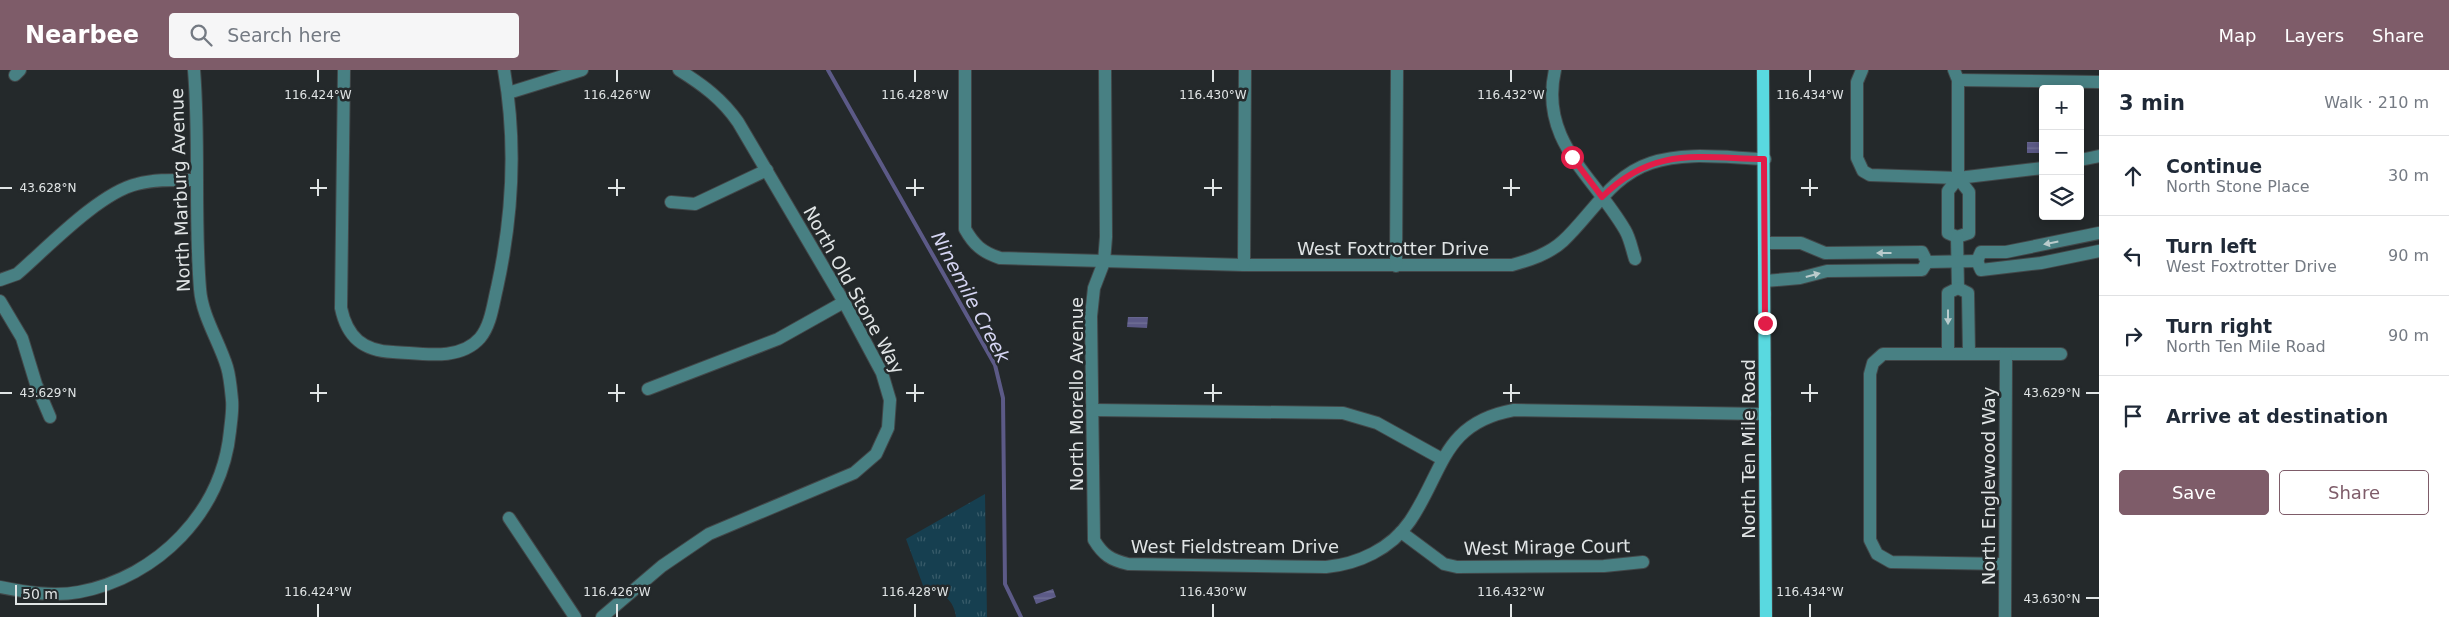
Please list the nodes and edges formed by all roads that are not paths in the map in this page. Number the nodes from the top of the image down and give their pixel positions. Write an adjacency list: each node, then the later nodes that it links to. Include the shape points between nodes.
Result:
1 (194, 70): 22 (street, North Marburg Avenue)
2 (344, 70): 15 (street, via 341,308 344,323 353,338 367,348 384,352 460,352 480,338 491,317 509,226 513,168)
3 (504, 70): 15 (street)
4 (582, 70): 15 (street)
5 (679, 70): 20 (street, North Old Stone Way, via 721,100)
6 (965, 70): 31 (street, West Foxtrotter Drive, via 965,229 973,243 984,253 1000,258)
7 (1105, 70): 31 (street, North Morello Avenue)
8 (1245, 70): 34 (street)
9 (1397, 70): 35 (street)
10 (1554, 70): 23 (street, via 1551,102 1556,130)
11 (1763, 70): 17 (main road, North Ten Mile Road)
12 (1862, 70): 21 (street, via 1856,82 1857,158 1863,171 1878,177)
13 (1956, 75): 14 (street); 21 (street)
14 (2099, 82)
15 (508, 93)
16 (2099, 156): 18 (street)
17 (1764, 159): 23 (street, West Foxtrotter Drive, via 1677,157 1662,160 1636,169); 27 (main road, North Ten Mile Road)
18 (2084, 159)
19 (2039, 168): 21 (street)
20 (767, 170): 24 (street, via 695,204); 40 (street, North Old Stone Way)
21 (1958, 178): 26 (street, via 1948,191 1948,233); 26 (street, via 1969,192 1969,208 1968,233)
22 (195, 180): 36 (street, via 152,181 117,192 99,203 17,274); 55 (street, North Marburg Avenue, via 200,297 227,368 233,402 228,447 218,482 208,502 180,540 119,581 78,593 31,593)
23 (1602, 197): 29 (street, via 1626,231); 35 (street, West Foxtrotter Drive, via 1563,241 1526,261 1498,266)
24 (671, 202)
25 (2099, 233): 30 (street, one-way to 30, via 2006,252 1981,252)
26 (1957, 237): 33 (street)
27 (1765, 243): 32 (street, one-way to 27, via 1922,252 1825,253 1801,243); 37 (main road, North Ten Mile Road)
28 (2099, 251): 30 (street, via 2007,269 1981,270)
29 (1635, 259)
30 (1977, 261): 33 (street)
31 (1104, 262): 34 (street, West Foxtrotter Drive); 46 (street, North Morello Avenue, via 1094,288 1091,316)
32 (1927, 262): 33 (street); 37 (street, one-way to 32, via 1800,278 1827,271 1922,270)
33 (1958, 262): 38 (street)
34 (1244, 265): 35 (street, West Foxtrotter Drive)
35 (1396, 266)
36 (0, 280)
37 (1765, 281): 47 (main road, North Ten Mile Road)
38 (1958, 288): 41 (street, one-way to 41, via 1948,293); 42 (street, via 1968,293)
39 (0, 301): 48 (street, via 22,338)
40 (844, 302): 45 (street, via 778,339); 57 (street, North Old Stone Way, via 882,373 890,400 888,428 876,454 842,480 734,521 709,534 662,566)
41 (1948, 354): 42 (street); 54 (street, via 1883,354 1873,363 1870,374 1870,540 1878,554 1891,562)
42 (1969, 354): 43 (street)
43 (2006, 354): 44 (street); 54 (street, North Englewood Way)
44 (2062, 354)
45 (648, 389)
46 (1094, 410): 49 (street, via 1343,413 1377,423); 52 (street, North Morello Avenue, via 1094,540)
47 (1765, 414): 49 (street, West Fieldstream Drive, via 1514,410 1473,424); 58 (main road, North Ten Mile Road)
48 (50, 417)
49 (1442, 458): 51 (street, West Fieldstream Drive, via 1411,520)
50 (509, 518): 56 (street)
51 (1401, 532): 52 (street, West Fieldstream Drive, via 1368,557 1333,566 1128,564); 53 (street, West Mirage Court, via 1444,564 1457,567 1604,566)
52 (1114, 561)
53 (1644, 562)
54 (2005, 564): 59 (street, North Englewood Way)
55 (0, 587)
56 (575, 617)
57 (602, 617)
58 (1766, 617)
59 (2005, 617)

